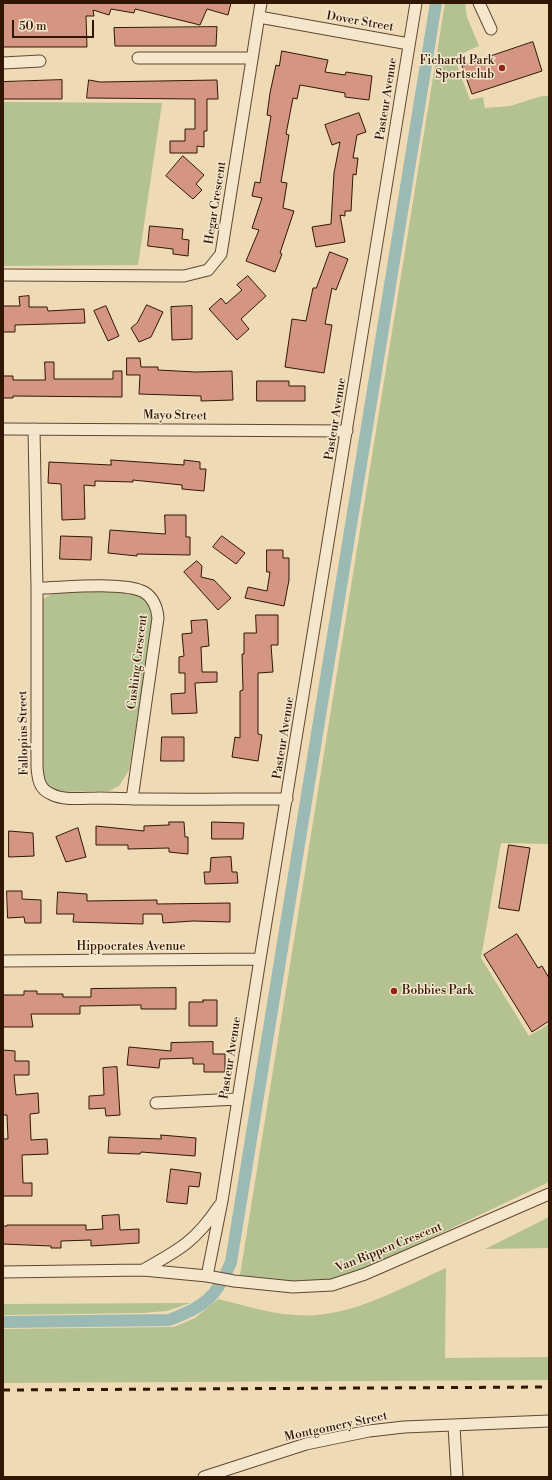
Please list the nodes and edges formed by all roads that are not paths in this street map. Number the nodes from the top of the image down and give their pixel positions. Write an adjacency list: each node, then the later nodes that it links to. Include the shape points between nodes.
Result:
1 (261, 3): 4 (street, Hegar Crescent)
2 (416, 3): 6 (street, Pasteur Avenue)
3 (479, 3): 5 (street)
4 (259, 17): 6 (street, Dover Street); 8 (street, Hegar Crescent)
5 (491, 29)
6 (409, 44): 14 (street, Pasteur Avenue)
7 (138, 58): 8 (street)
8 (252, 58): 11 (street, Hegar Crescent, via 221,254 208,270 184,276)
9 (40, 61): 10 (street)
10 (3, 63)
11 (3, 275)
12 (3, 429): 13 (street, Mayo Street)
13 (34, 429): 14 (street, Mayo Street); 15 (street, Fallopius Street)
14 (347, 431): 17 (street, Pasteur Avenue)
15 (37, 588): 16 (street, Fallopius Street, via 38,781 42,788 52,795); 16 (street, Cushing Crescent, via 135,589 152,598 157,608 158,618)
16 (132, 799): 17 (street, Fallopius Street)
17 (287, 799): 18 (street, Pasteur Avenue)
18 (260, 959): 19 (street, Hippocrates Avenue); 20 (street, Pasteur Avenue)
19 (3, 961)
20 (238, 1099): 21 (street); 23 (street, Pasteur Avenue)
21 (156, 1103)
22 (549, 1193): 26 (street, Van Rippen Crescent, via 365,1274 332,1285 293,1287)
23 (222, 1201): 24 (street, via 200,1233 171,1255); 26 (street, Pasteur Avenue)
24 (143, 1270): 25 (street); 26 (street)
25 (3, 1272)
26 (209, 1276)
27 (549, 1421): 28 (street, Montgomery Street)
28 (454, 1426): 29 (street, Montgomery Street, via 369,1431 306,1444); 31 (street)
29 (235, 1473): 30 (street, Montgomery Street)
30 (204, 1477)
31 (457, 1477)

